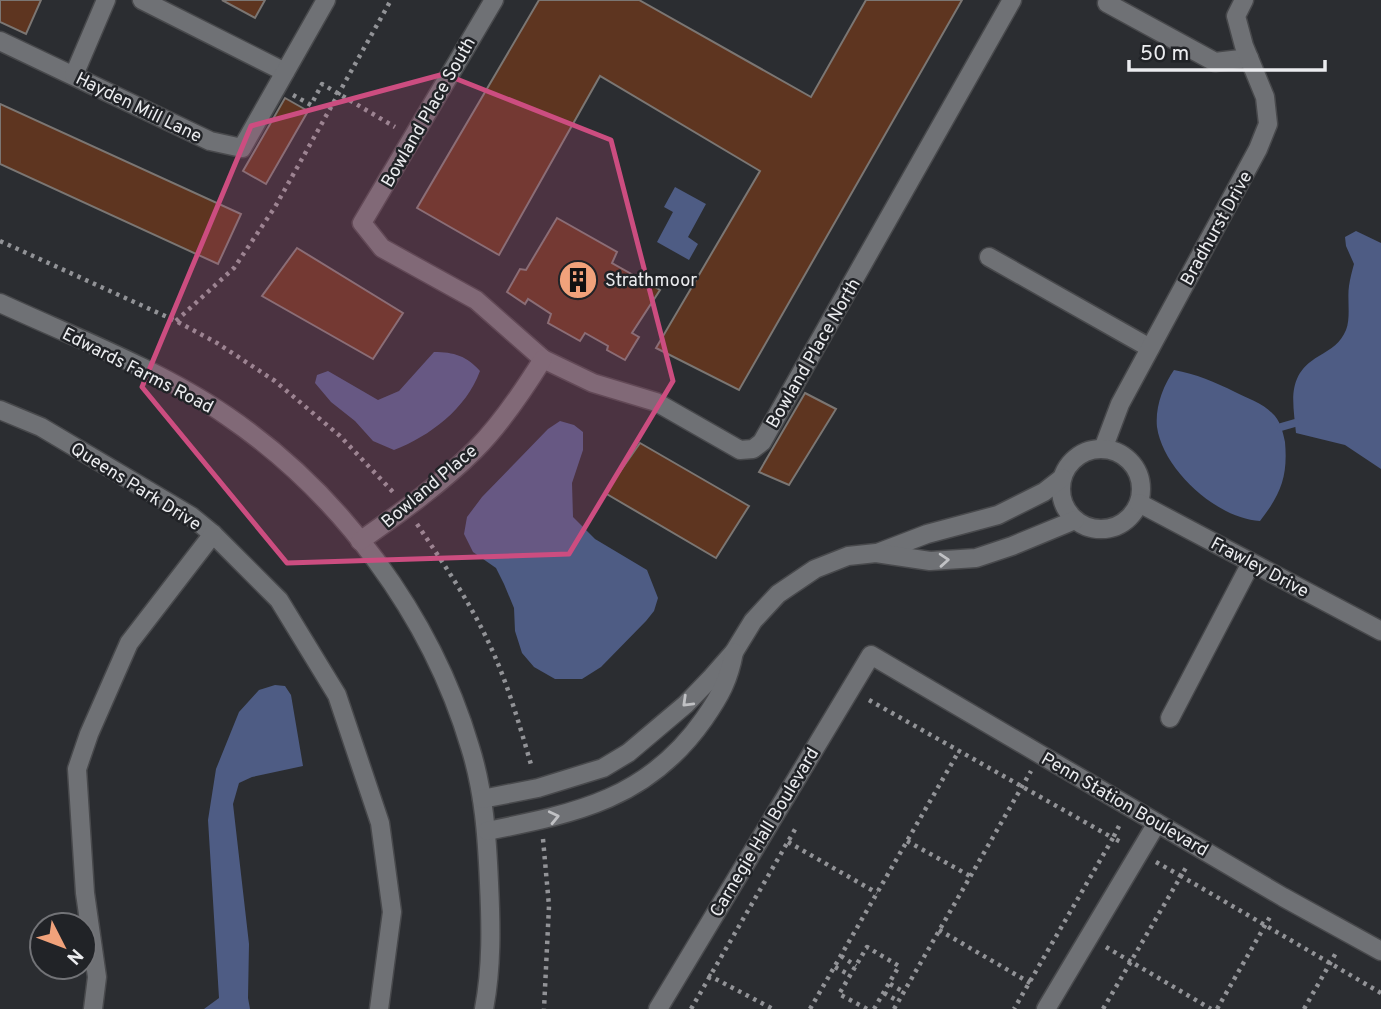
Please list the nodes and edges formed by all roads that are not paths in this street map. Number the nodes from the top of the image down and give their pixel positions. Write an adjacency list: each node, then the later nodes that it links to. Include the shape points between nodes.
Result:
1 (106, 0): 10 (street)
2 (142, 0): 11 (street)
3 (326, 0): 11 (street, Hayden Mill Lane)
4 (494, 0): 12 (street, Bowland Place South)
5 (1012, 0): 16 (street, Bowland Place North, via 762,442 753,449 740,450 656,402 593,383)
6 (1244, 0): 9 (street, Bradhurst Drive, via 1236,16)
7 (1107, 3): 9 (street, via 1215,62)
8 (0, 41): 10 (street, Hayden Mill Lane)
9 (1249, 58): 15 (street, Bradhurst Drive, via 1265,97 1268,124)
10 (74, 75): 11 (street, Hayden Mill Lane, via 210,142 242,148)
11 (281, 79)
12 (362, 223): 16 (street, Bowland Place North, via 382,248 476,300)
13 (989, 257): 15 (street)
14 (0, 303): 23 (street, Edwards Farms Road, via 158,376 227,416 288,465)
15 (1150, 348): 18 (street, Bradhurst Drive, via 1120,404)
16 (543, 359): 23 (street, Bowland Place, via 476,449)
17 (0, 410): 22 (street, Queens Park Drive, via 41,428 191,516)
18 (1103, 449): 19 (street, via 1078,457); 20 (street, via 1121,454 1135,467 1141,484)
19 (1062, 478): 21 (street, via 1063,501); 24 (street, via 998,515)
20 (1139, 503): 21 (street, via 1123,523 1111,528 1098,530); 25 (street, Frawley Drive)
21 (1075, 520): 24 (street, one-way to 21, via 930,561 976,558)
22 (213, 534): 35 (street, via 129,643 77,769 85,893 97,976); 36 (street, Queens Park Drive, via 279,600 337,695 380,823 392,912)
23 (360, 541): 30 (street, Edwards Farms Road, via 423,634 471,748)
24 (876, 553): 27 (street, via 848,556 815,569 778,594 753,621)
25 (1251, 563): 26 (street, Frawley Drive); 29 (street)
26 (1381, 631)
27 (734, 652): 30 (street, one-way to 30, via 658,729 603,768); 32 (street, one-way to 27, via 594,805 668,762 720,696)
28 (871, 655): 31 (street, Penn Station Boulevard); 38 (street, Carnegie Hall Boulevard)
29 (1170, 718)
30 (482, 799): 32 (street, Edwards Farms Road)
31 (1157, 823): 33 (street, Penn Station Boulevard); 34 (street)
32 (487, 831): 37 (street, Edwards Farms Road, via 491,926 490,980)
33 (1381, 951)
34 (1050, 1002)
35 (93, 1009)
36 (379, 1009)
37 (484, 1009)
38 (658, 1009)

